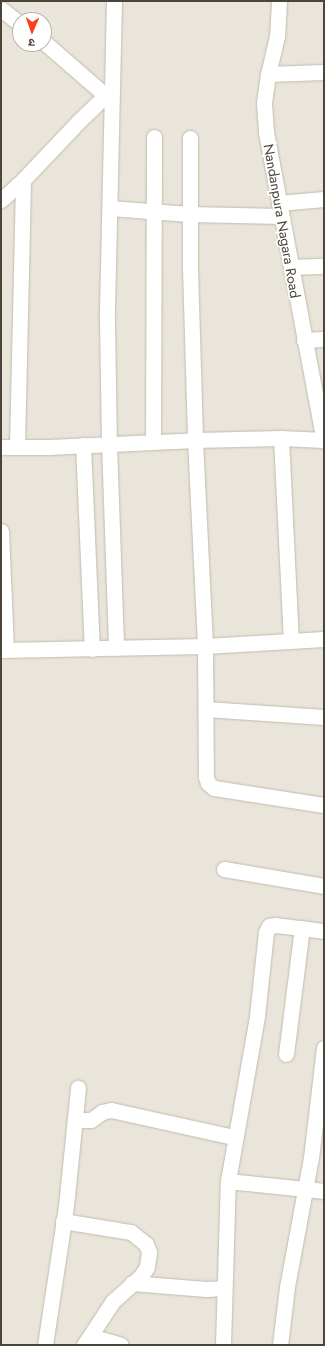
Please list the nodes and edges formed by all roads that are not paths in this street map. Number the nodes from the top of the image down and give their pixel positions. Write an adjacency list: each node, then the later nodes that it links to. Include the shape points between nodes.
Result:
1 (114, 1): 8 (street)
2 (279, 1): 7 (street, Nandanpura Nagara Road, via 277,36)
3 (1, 9): 4 (street)
4 (12, 18)
5 (52, 48): 8 (street)
6 (324, 72): 7 (street)
7 (268, 74): 15 (street, Nandanpura Nagara Road, via 264,103 266,132)
8 (109, 92): 11 (street); 14 (street)
9 (154, 137): 16 (street)
10 (190, 138): 17 (street)
11 (23, 180): 13 (street); 30 (street)
12 (324, 199): 15 (street)
13 (1, 200)
14 (110, 208): 16 (street); 27 (street, via 107,320)
15 (280, 209): 17 (street); 19 (street, Nandanpura Nagara Road)
16 (153, 212): 17 (street); 26 (street)
17 (189, 214): 24 (street)
18 (324, 266): 19 (street)
19 (291, 267): 21 (street, Nandanpura Nagara Road)
20 (324, 339): 21 (street)
21 (304, 340): 22 (street, Nandanpura Nagara Road)
22 (322, 416): 25 (street, Nandanpura Nagara Road)
23 (281, 438): 24 (street); 25 (street); 33 (street)
24 (195, 440): 26 (street); 34 (street)
25 (324, 440)
26 (153, 442): 27 (street)
27 (109, 444): 28 (street); 35 (street)
28 (84, 445): 30 (street); 36 (street)
29 (1, 447): 30 (street)
30 (17, 447)
31 (1, 531): 37 (street)
32 (324, 639): 33 (street)
33 (291, 641): 34 (street)
34 (204, 646): 35 (street); 38 (street)
35 (116, 648): 36 (street)
36 (92, 649): 37 (street)
37 (4, 650)
38 (206, 709): 39 (street); 40 (street, via 206,776 208,783 214,788)
39 (324, 717)
40 (324, 804)
41 (224, 869): 42 (street)
42 (324, 886)
43 (302, 928): 44 (street); 46 (street); 49 (street, via 276,925 269,926 266,932 257,1016)
44 (324, 931)
45 (324, 1048): 51 (street)
46 (286, 1054)
47 (78, 1088): 48 (street)
48 (75, 1120): 49 (street, via 91,1120 102,1112 111,1110); 53 (street)
49 (234, 1137): 50 (street)
50 (228, 1181): 51 (street); 55 (street)
51 (307, 1190): 52 (street); 60 (street, via 287,1287)
52 (324, 1191)
53 (63, 1220): 54 (street, via 131,1232 146,1244 149,1252 147,1267); 57 (street)
54 (132, 1283): 55 (street); 56 (street, via 113,1301)
55 (224, 1288): 59 (street)
56 (87, 1340): 58 (street)
57 (45, 1345)
58 (121, 1345)
59 (223, 1345)
60 (280, 1345)

